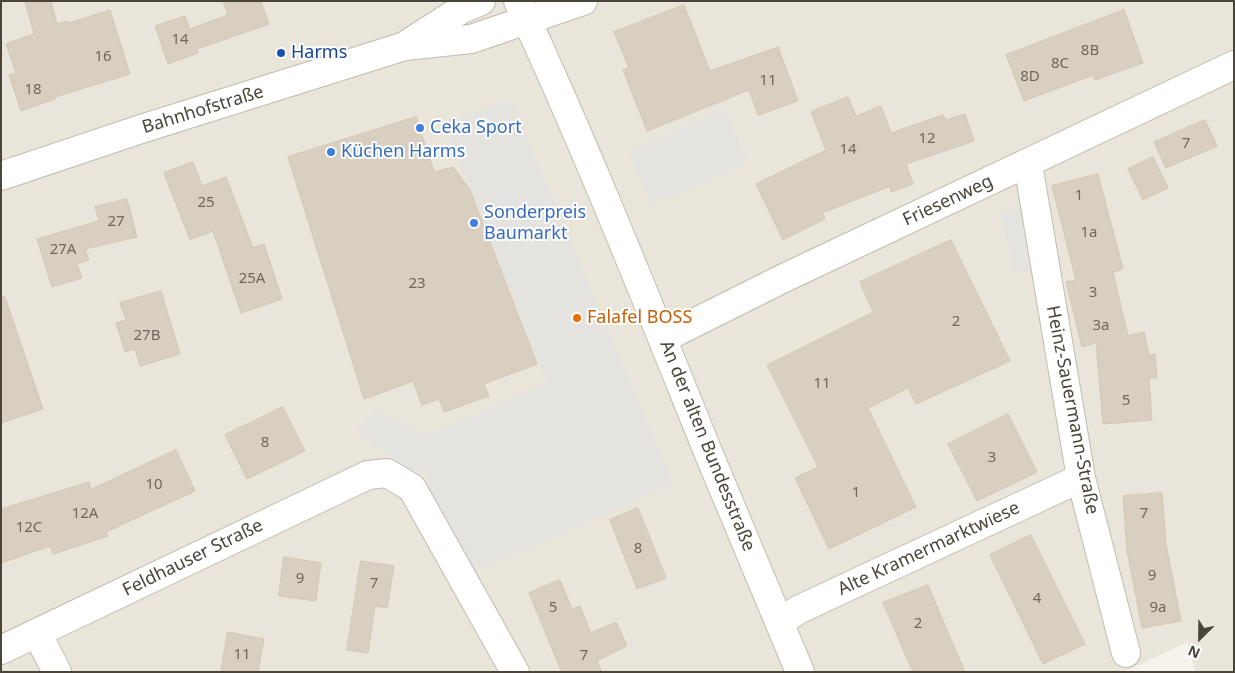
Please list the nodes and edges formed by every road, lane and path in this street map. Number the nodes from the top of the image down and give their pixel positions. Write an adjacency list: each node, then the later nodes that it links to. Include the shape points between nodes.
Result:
1 (481, 1): 4 (street, Bahnhofstraße, via 462,9)
2 (583, 1): 3 (street, Bahnhofstraße)
3 (523, 11): 4 (street, Bahnhofstraße, via 471,39); 8 (street, An der alten Bundesstraße)
4 (405, 46): 7 (street, Bahnhofstraße, via 141,128)
5 (1234, 65): 6 (street, Friesenweg)
6 (1028, 164): 8 (street, Friesenweg); 9 (street, Heinz-Sauermann-Straße)
7 (1, 176)
8 (664, 338): 10 (street, An der alten Bundesstraße)
9 (1081, 478): 10 (street, Alte Kramermarktwiese, via 800,609); 13 (street, Heinz-Sauermann-Straße)
10 (779, 622): 16 (street, An der alten Bundesstraße)
11 (38, 633): 12 (street, Feldhauser Straße); 14 (street); 15 (street, Feldhauser Straße, via 368,474 387,473 412,488)
12 (1, 650)
13 (1126, 653)
14 (57, 672)
15 (515, 672)
16 (800, 672)

